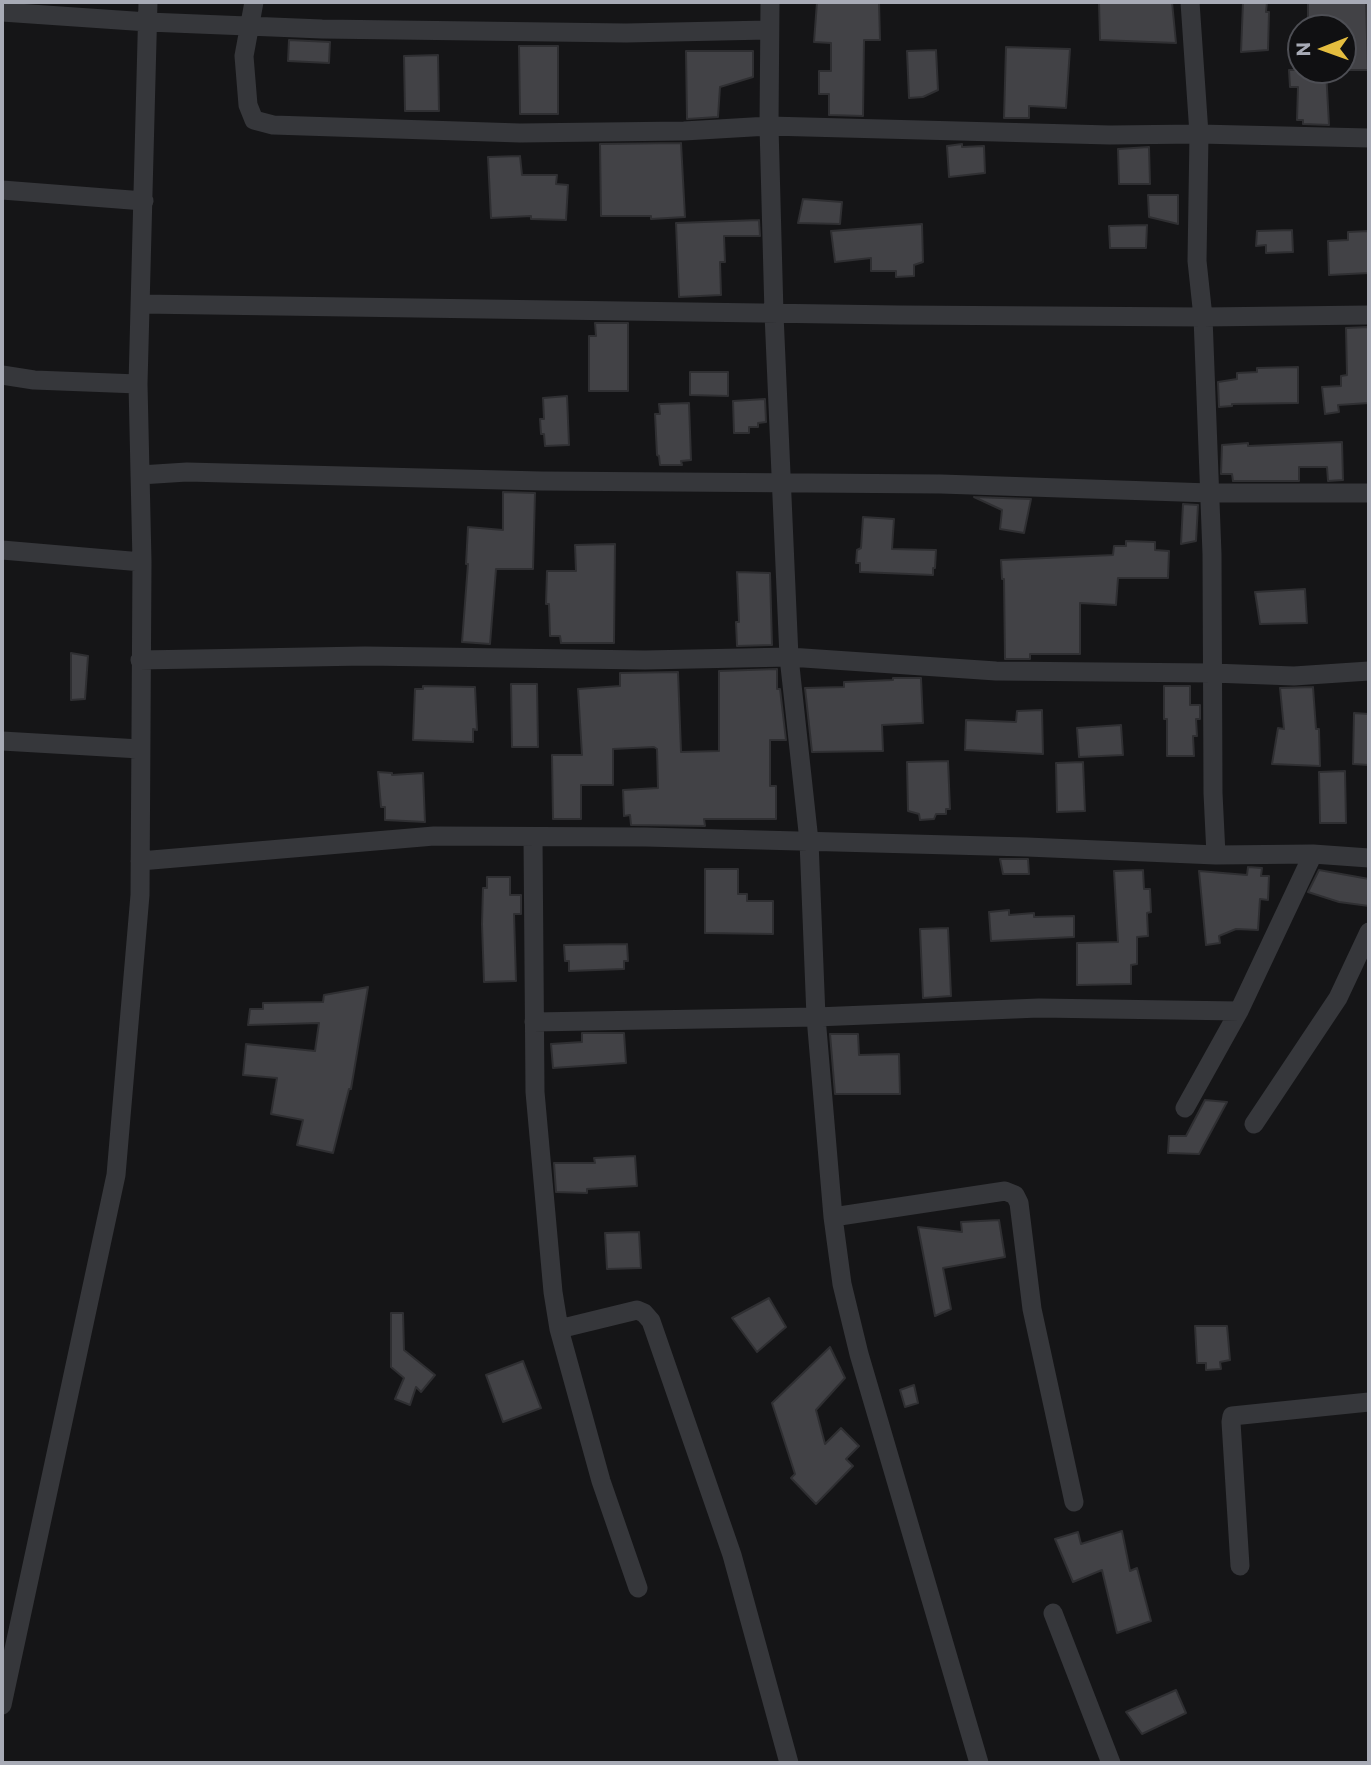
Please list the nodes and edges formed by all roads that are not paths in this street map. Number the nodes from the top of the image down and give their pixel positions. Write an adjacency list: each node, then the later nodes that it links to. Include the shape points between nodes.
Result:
1 (254, 2): 6 (street)
2 (770, 2): 7 (street)
3 (1190, 2): 9 (street)
4 (2, 12): 5 (street)
5 (148, 12): 6 (street); 12 (street)
6 (250, 26): 7 (street, via 626,33); 8 (street, via 244,56 247,105 254,120 273,125 520,133)
7 (768, 30): 8 (street)
8 (769, 126): 9 (street); 14 (street)
9 (1199, 134): 10 (street); 16 (street, via 1197,261)
10 (1369, 138)
11 (2, 190): 12 (street)
12 (144, 201): 13 (street)
13 (141, 304): 14 (street); 18 (street)
14 (774, 314): 16 (street); 20 (street)
15 (1369, 315): 16 (street)
16 (1203, 317): 21 (street)
17 (2, 375): 18 (street)
18 (138, 384): 19 (street)
19 (140, 475): 20 (street, via 187,472); 24 (street)
20 (780, 482): 21 (street); 25 (street)
21 (1210, 493): 22 (street); 28 (street)
22 (1369, 493)
23 (2, 550): 24 (street)
24 (142, 562): 26 (street)
25 (789, 657): 26 (street); 28 (street, via 996,671); 32 (street)
26 (140, 660): 30 (street)
27 (1369, 671): 28 (street, via 1294,676)
28 (1212, 673): 34 (street)
29 (2, 741): 30 (street)
30 (140, 749): 36 (street)
31 (533, 837): 32 (street); 36 (street, via 434,836); 40 (street)
32 (809, 841): 34 (street); 39 (street)
33 (1313, 854): 34 (street); 35 (street); 38 (street)
34 (1216, 855)
35 (1369, 858)
36 (141, 861): 50 (street, via 116,1175)
37 (1369, 932): 42 (street, via 1338,998)
38 (1239, 1011): 39 (street, via 1039,1007); 41 (street)
39 (816, 1017): 40 (street); 43 (street)
40 (534, 1022): 44 (street, via 549,1264)
41 (1185, 1108)
42 (1254, 1124)
43 (833, 1217): 46 (street, via 1005,1191 1015,1195 1032,1309); 52 (street, via 842,1284 859,1354)
44 (559, 1329): 48 (street, via 601,1481); 51 (street, via 637,1310 651,1321 732,1555)
45 (1369, 1402): 47 (street, via 1232,1416)
46 (1074, 1502)
47 (1240, 1566)
48 (638, 1588)
49 (1053, 1613): 53 (street)
50 (2, 1705)
51 (789, 1763)
52 (979, 1763)
53 (1111, 1763)

